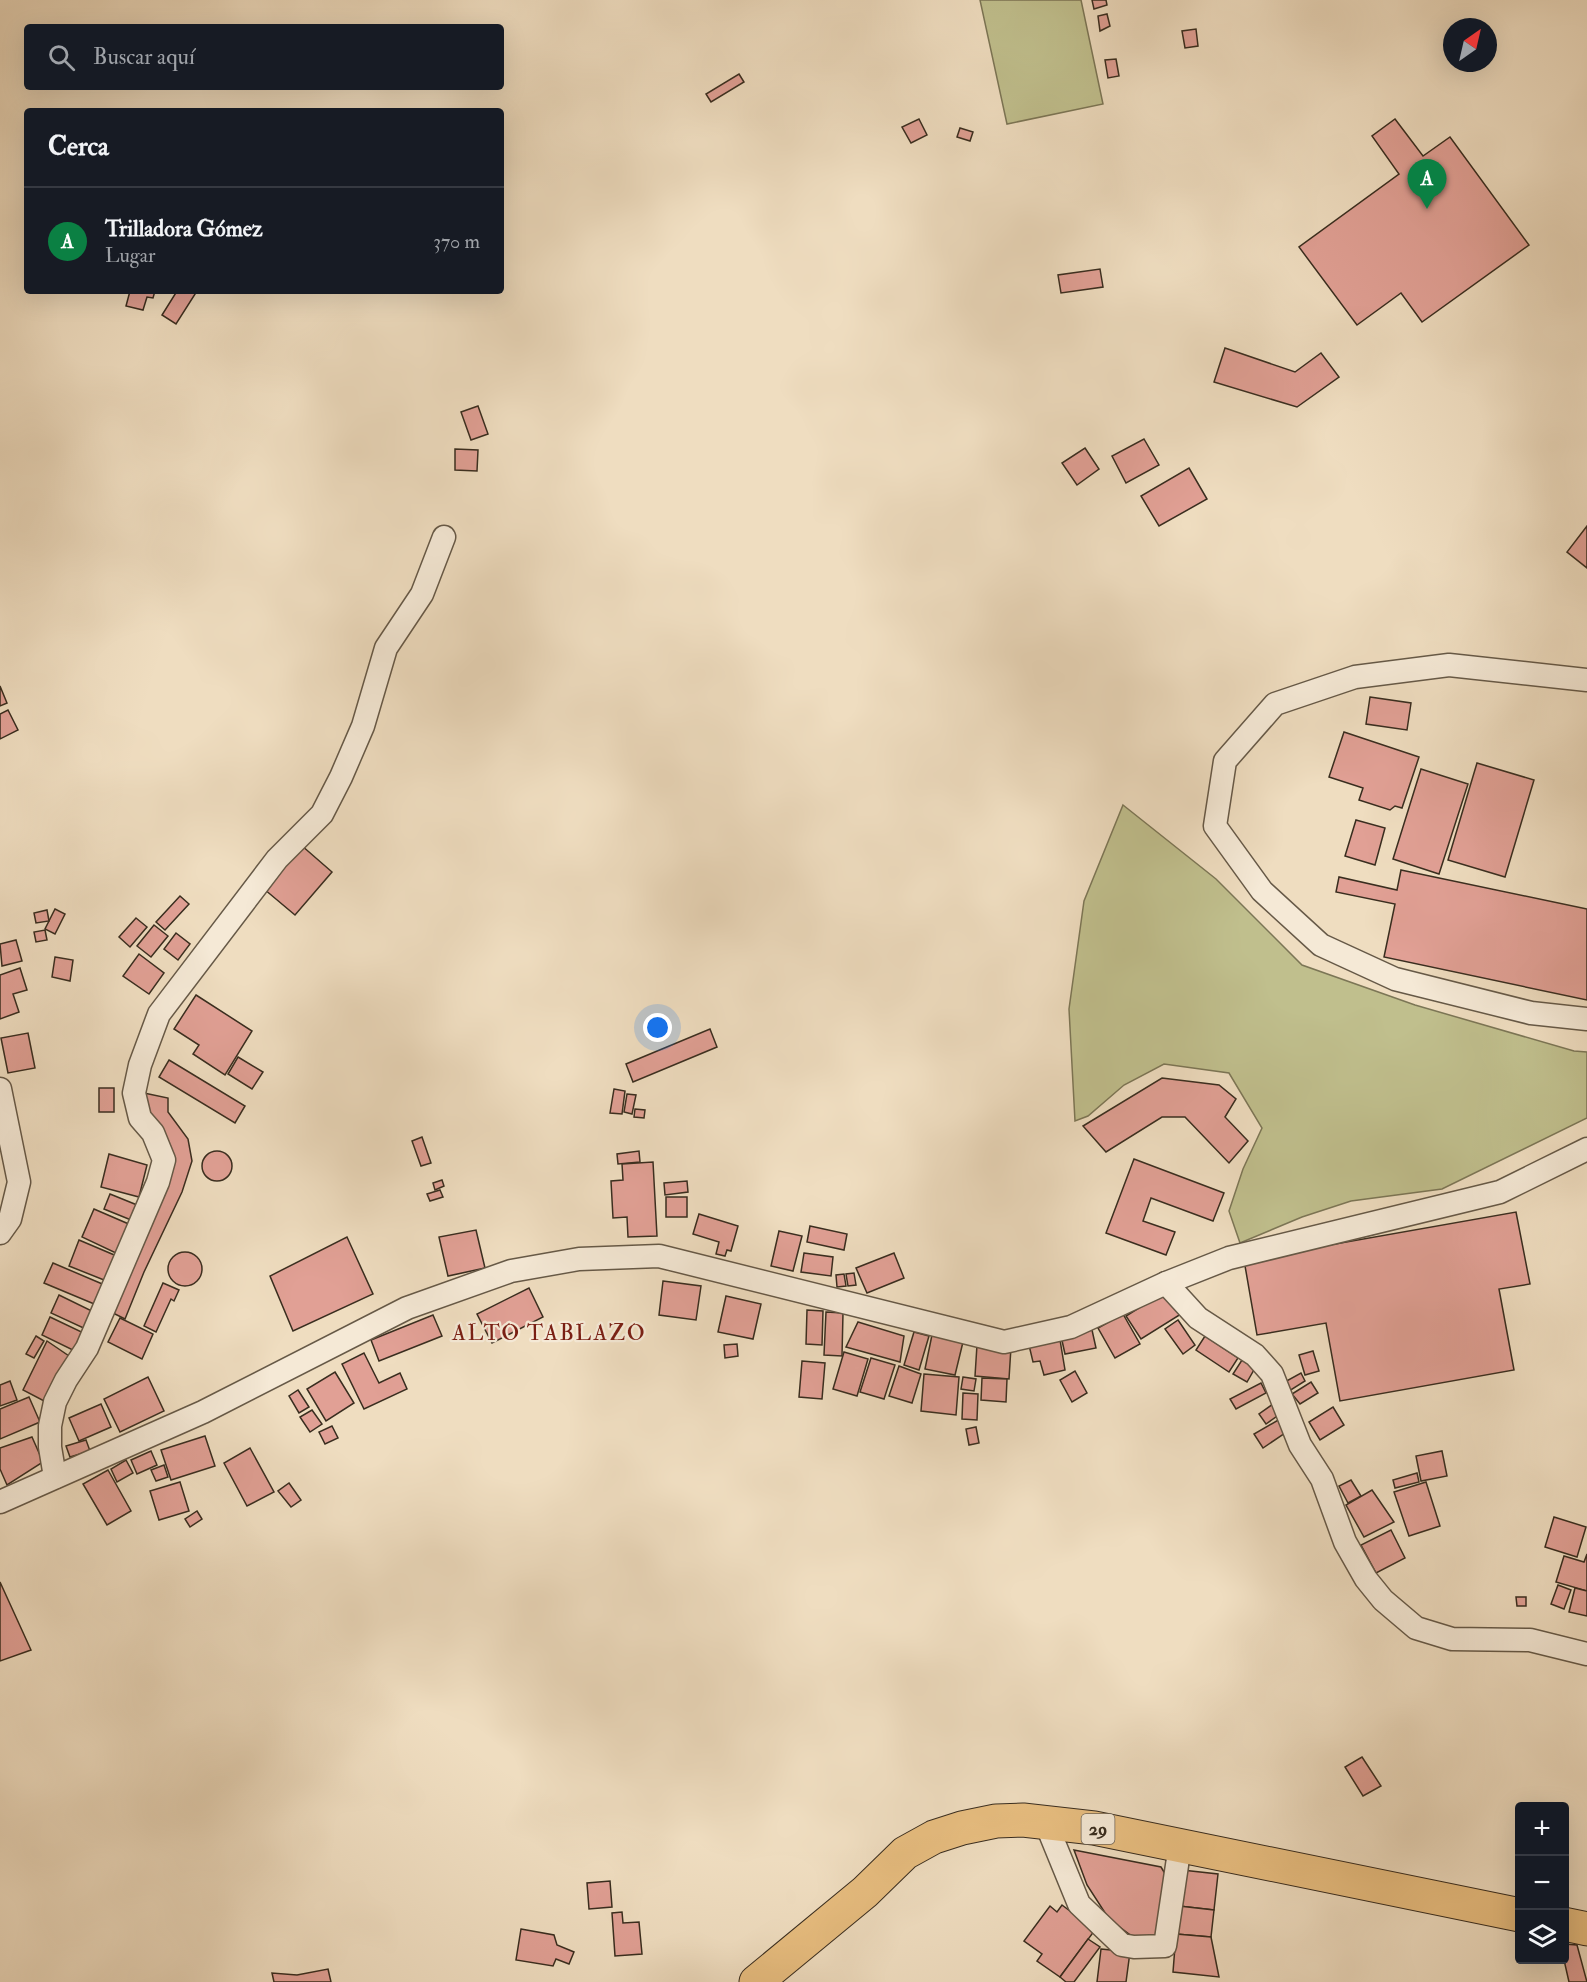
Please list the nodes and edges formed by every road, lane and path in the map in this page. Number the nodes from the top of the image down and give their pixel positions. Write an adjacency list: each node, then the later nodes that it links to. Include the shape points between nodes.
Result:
1 (444, 537): 8 (street, via 422,594 386,648 363,726 322,814 277,859 159,1014 140,1065 135,1093 140,1118 153,1133 164,1160 87,1348 55,1402 50,1446)
2 (1587, 680): 3 (street, via 1449,665 1354,677 1275,704 1225,761 1215,826 1262,891 1321,945 1395,979 1531,1013)
3 (1587, 1019)
4 (0, 1089): 6 (street, via 19,1182 10,1219)
5 (1587, 1149): 7 (street, via 1500,1192 1229,1258)
6 (0, 1233)
7 (1166, 1283): 8 (street, via 1071,1328 1004,1342 659,1256 579,1259 511,1271 407,1308 203,1412); 10 (street, via 1198,1318 1255,1355 1272,1374 1300,1445 1322,1479 1345,1542 1383,1600 1416,1628 1452,1639 1530,1640)
8 (55, 1477): 9 (street)
9 (0, 1502)
10 (1587, 1654)
11 (1045, 1821): 12 (main road, 29); 12 (street, via 1079,1904 1122,1945 1165,1946); 16 (main road, 29, via 996,1821 962,1828 905,1852 865,1892)
12 (1180, 1845): 13 (main road, 29)
13 (1515, 1914)
14 (1569, 1925): 15 (main road)
15 (1587, 1929)
16 (756, 1982)

